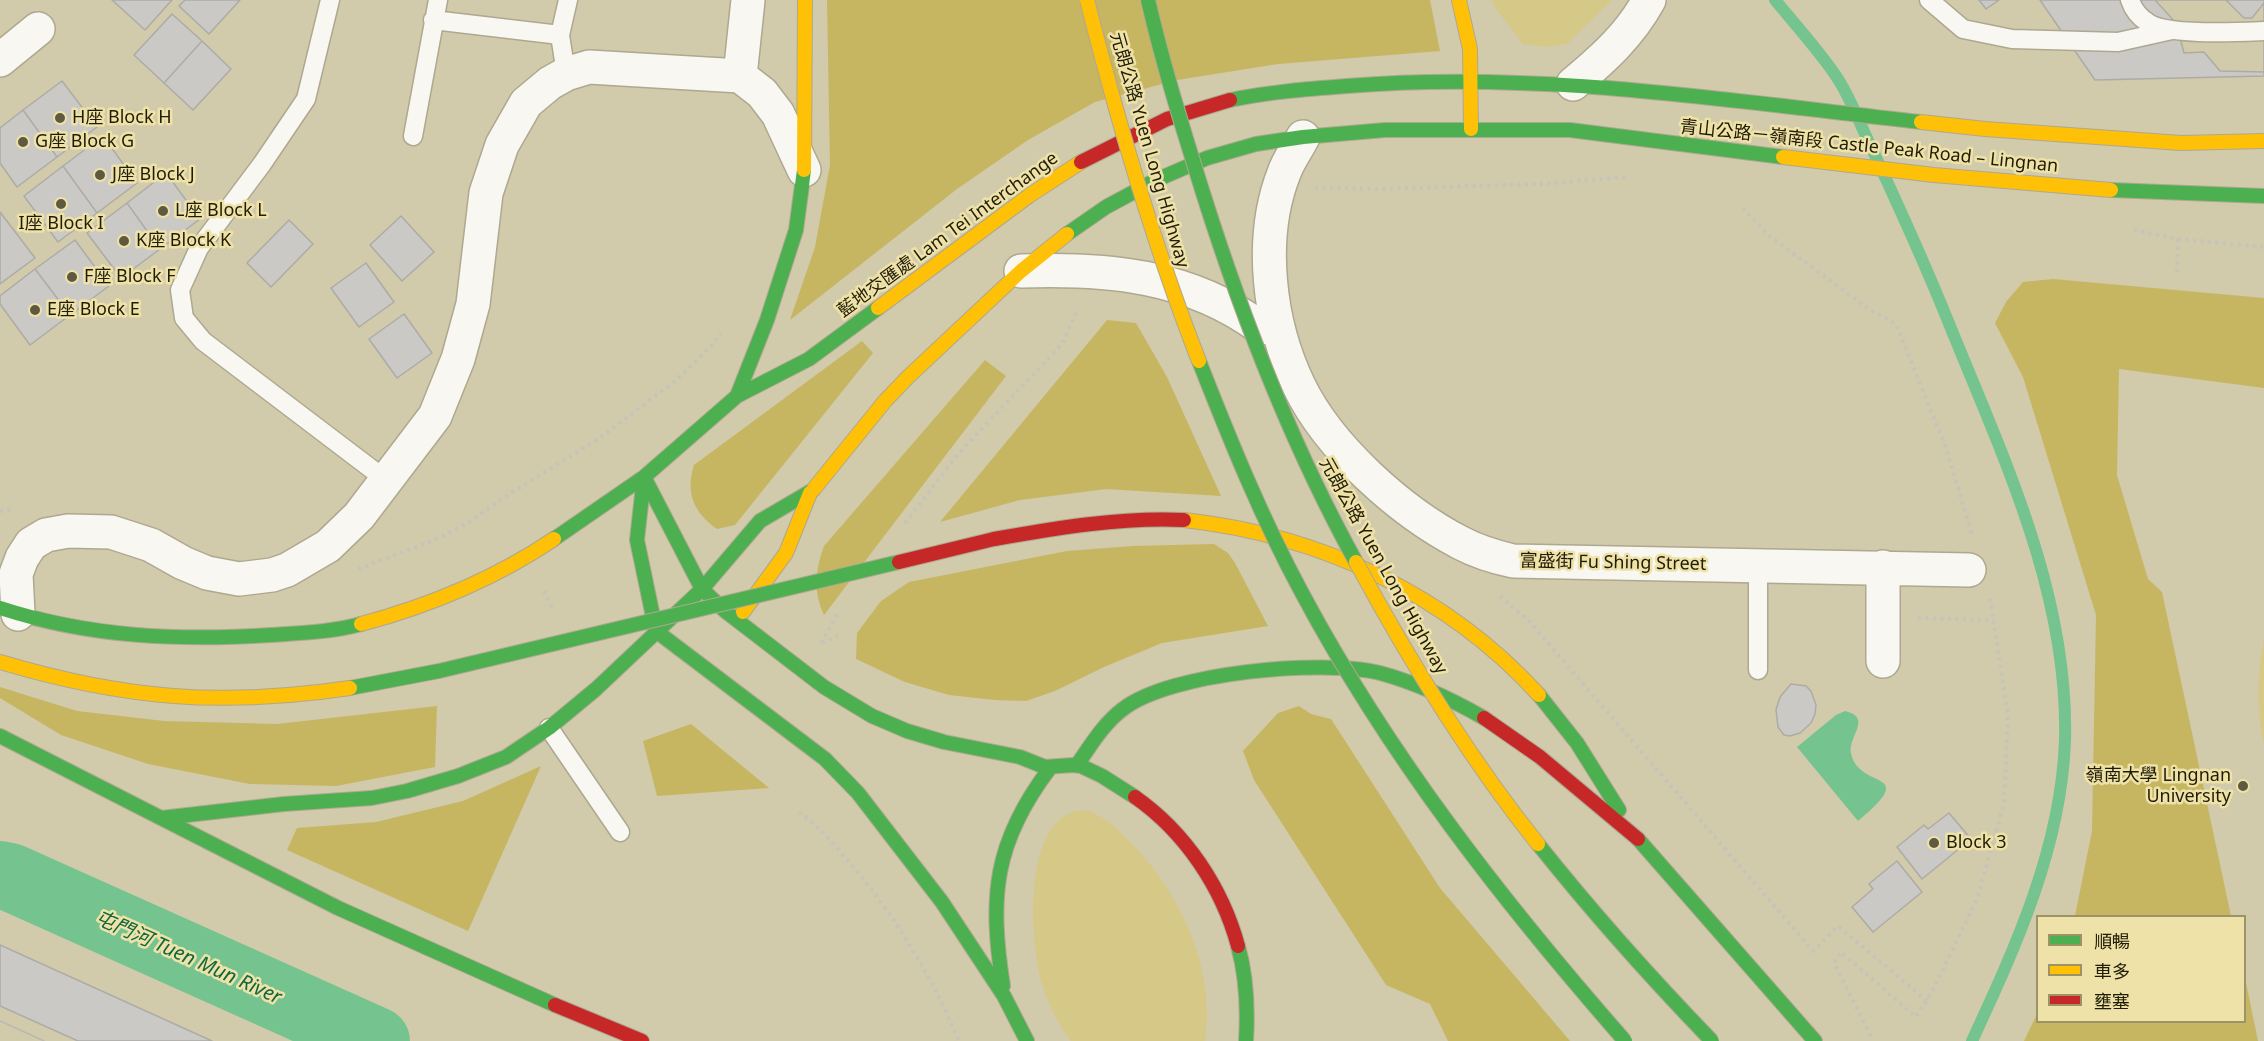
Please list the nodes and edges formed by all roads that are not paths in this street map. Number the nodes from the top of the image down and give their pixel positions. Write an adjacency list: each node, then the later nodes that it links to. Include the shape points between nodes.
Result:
1 (330, 0): 32 (lane, via 306,99 199,248 180,290 184,318 203,341)
2 (438, 0): 12 (lane)
3 (568, 0): 16 (lane)
4 (748, 0): 19 (street)
5 (805, 0): 26 (main road, 藍地交匯處 Lam Tei Interchange)
6 (1087, 0): 55 (main road, 元朗公路 Yuen Long Highway, bridge, via 1134,175 1195,353 1269,526 1312,612 1422,786 1490,880)
7 (1148, 0): 56 (main road, 元朗公路 Yuen Long Highway, bridge, via 1186,139 1250,332 1300,453 1339,531 1442,706 1530,833 1655,982)
8 (1459, 0): 20 (main road, via 1470,49)
9 (1649, 0): 21 (street, via 1615,48)
10 (1929, 0): 14 (lane, via 1963,29 2012,39 2118,42)
11 (2130, 0): 14 (lane, via 2148,24)
12 (433, 20): 16 (lane); 23 (lane)
13 (38, 29): 17 (street)
14 (2172, 30): 15 (lane)
15 (2264, 32)
16 (561, 35): 18 (lane)
17 (0, 60)
18 (566, 74): 19 (street, via 589,67); 32 (street, via 526,103 502,145 486,193 473,304 458,359 435,416)
19 (740, 76): 26 (street, via 762,93 778,114)
20 (1470, 81): 21 (main road, 青山公路－嶺南段 Castle Peak Road – Lingnan); 22 (main road); 30 (main road, 藍地交匯處 Lam Tei Interchange, via 1391,82 1268,92 1167,119 1069,169 809,359)
21 (1573, 84): 25 (main road, 青山公路－嶺南段 Castle Peak Road – Lingnan, via 1985,129 2173,143)
22 (1471, 129): 24 (main road, via 1385,130); 27 (main road, 青山公路－嶺南段 Castle Peak Road – Lingnan, via 1570,130 1989,181 2180,196)
23 (413, 136)
24 (1303, 137): 28 (main road, via 1256,144 1208,158 1156,180 1106,207); 29 (street, 富盛街 Fu Shing Street, via 1284,172 1270,238 1271,293)
25 (2264, 141)
26 (804, 170): 30 (main road, 藍地交匯處 Lam Tei Interchange, via 796,230)
27 (2264, 196)
28 (1021, 271): 29 (street, via 1074,269 1149,278 1194,291 1237,310); 33 (main road, via 885,401)
29 (1284, 345): 34 (street, 富盛街 Fu Shing Street, via 1300,388 1326,429 1393,498 1460,543 1521,562)
30 (737, 396): 31 (main road, 藍地交匯處 Lam Tei Interchange)
31 (644, 477): 37 (main road); 38 (main road, 藍地交匯處 Lam Tei Interchange, via 531,554 400,614 350,627 226,638 157,638 92,630); 40 (main road, via 637,540)
32 (386, 480): 38 (street, via 359,516 328,546 272,574 239,579 207,573 151,544 111,532 46,535 32,544 22,558)
33 (810, 493): 37 (main road, via 760,521); 39 (main road, via 786,553)
34 (1758, 566): 35 (street, 富盛街 Fu Shing Street); 43 (lane)
35 (1883, 567): 36 (street, 富盛街 Fu Shing Street); 41 (street)
36 (1978, 580)
37 (702, 589): 39 (main road); 40 (main road)
38 (9, 611)
39 (737, 620): 47 (main road, via 800,672 874,718 920,736 1022,758)
40 (656, 631): 44 (main road); 51 (main road, via 825,759 858,793 942,902)
41 (1882, 661)
42 (0, 663): 50 (main road, bridge, via 153,695 203,699 320,693 440,671 994,538 1101,522 1153,519 1204,523 1299,544 1346,561 1424,599 1494,653 1548,706 1576,741)
43 (1758, 670)
44 (549, 728): 48 (main road, via 506,756 407,791 338,802); 49 (lane)
45 (0, 736): 48 (main road)
46 (1077, 765): 47 (main road); 50 (main road, via 1109,721 1130,704 1155,692 1223,676 1340,668 1378,673 1410,683 1474,711 1546,761); 54 (main road, via 1131,794 1155,812 1187,846 1215,887 1233,923 1242,959 1247,990)
47 (1050, 768): 51 (main road, via 1020,808 1003,852 995,926)
48 (161, 818): 52 (main road, via 280,881)
49 (620, 832)
50 (1637, 838): 57 (main road)
51 (1004, 996): 53 (main road)
52 (642, 1041)
53 (1027, 1041)
54 (1246, 1041)
55 (1625, 1041)
56 (1712, 1041)
57 (1815, 1041)

